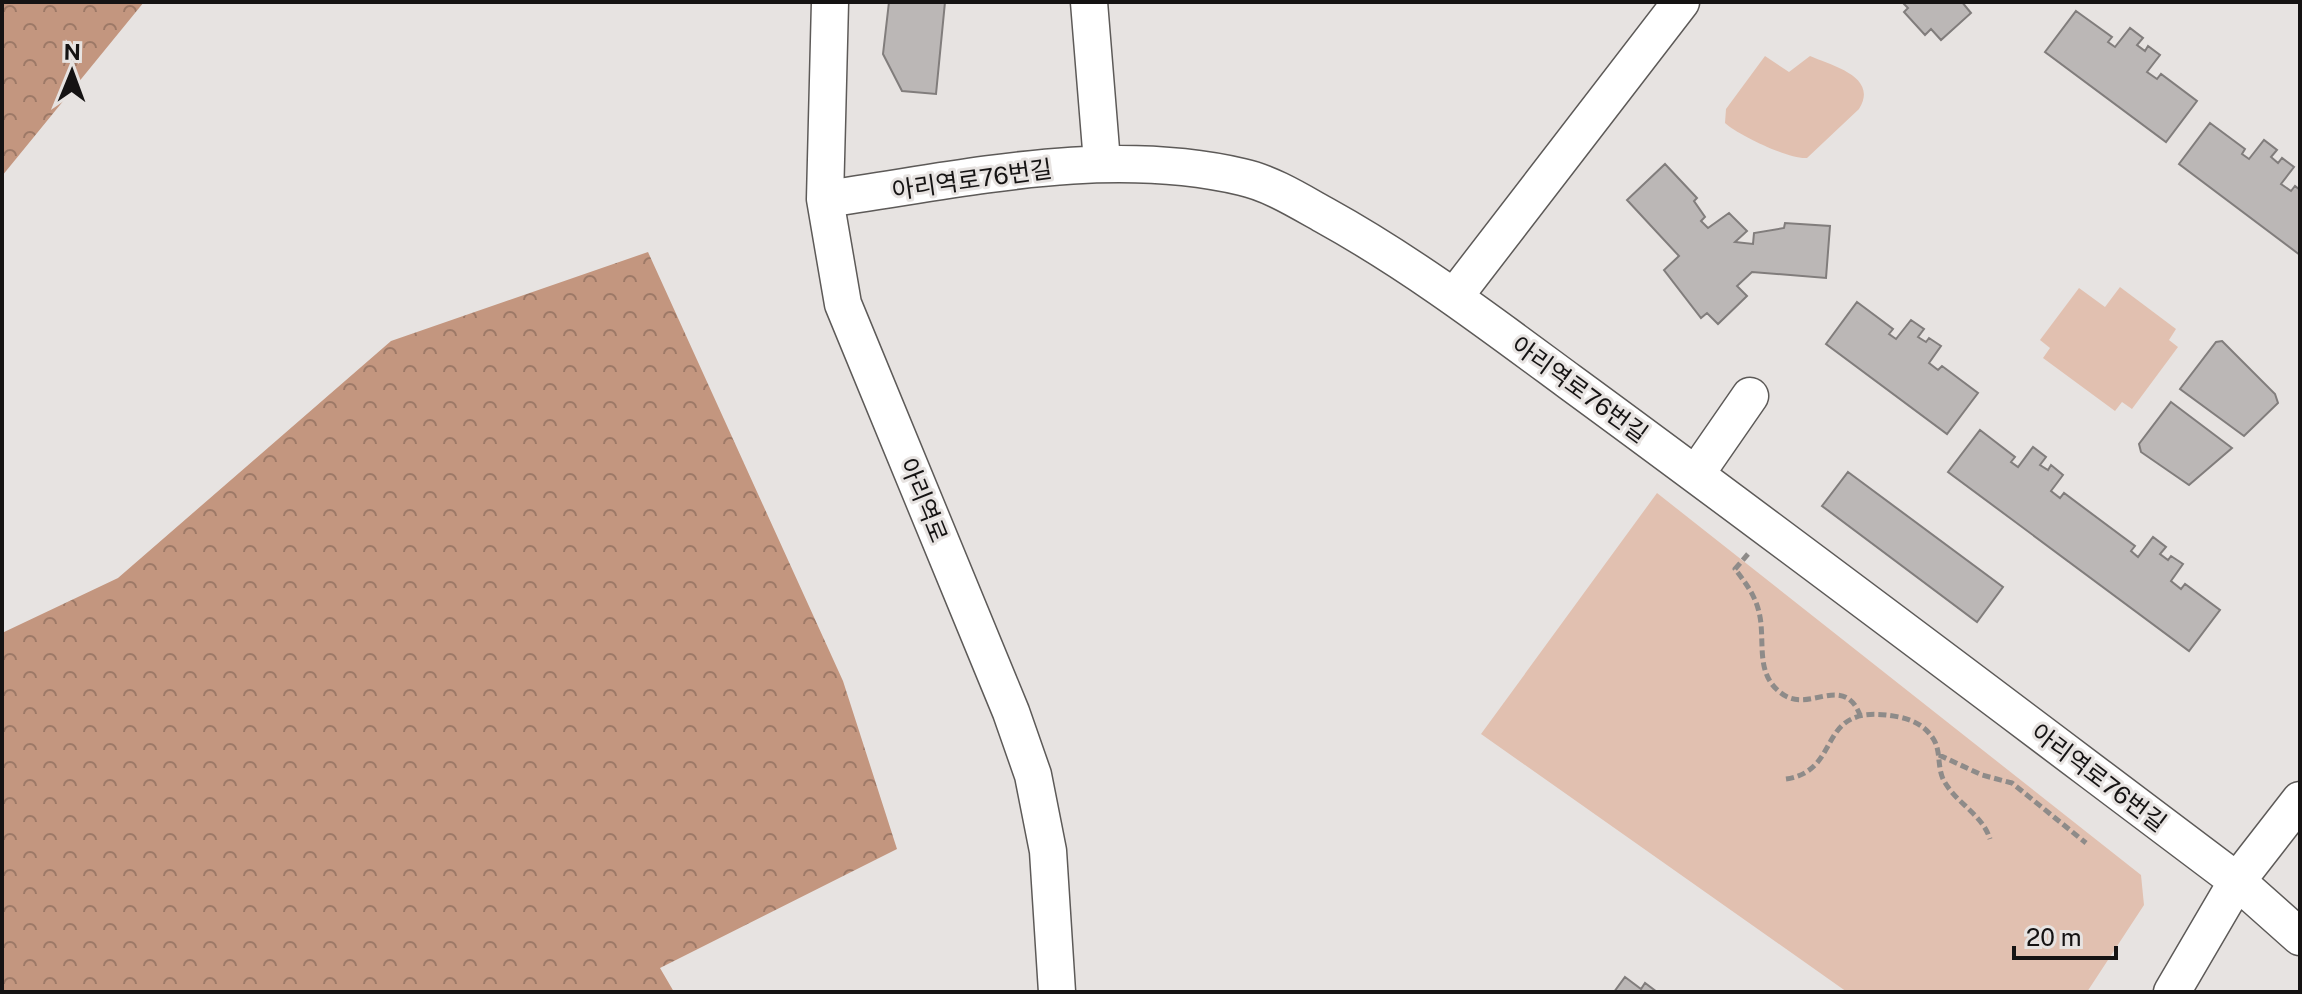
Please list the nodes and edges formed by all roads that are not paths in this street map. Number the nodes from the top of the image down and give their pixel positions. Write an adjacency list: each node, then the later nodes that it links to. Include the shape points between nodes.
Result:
1 (830, 2): 5 (street, 아리역로)
2 (1089, 2): 4 (street)
3 (1681, 2): 6 (street)
4 (1102, 162): 5 (street, 아리역로76번길); 6 (street, 아리역로76번길, via 1247,178 1372,241)
5 (825, 199): 12 (street, 아리역로, via 843,304 1033,775 1048,851)
6 (1454, 297): 8 (street, 아리역로76번길)
7 (1750, 396): 8 (street)
8 (1696, 474): 10 (street, 아리역로76번길)
9 (2300, 800): 10 (street)
10 (2237, 881): 11 (street, 아리역로76번길); 13 (street)
11 (2300, 937)
12 (1057, 992)
13 (2172, 992)

